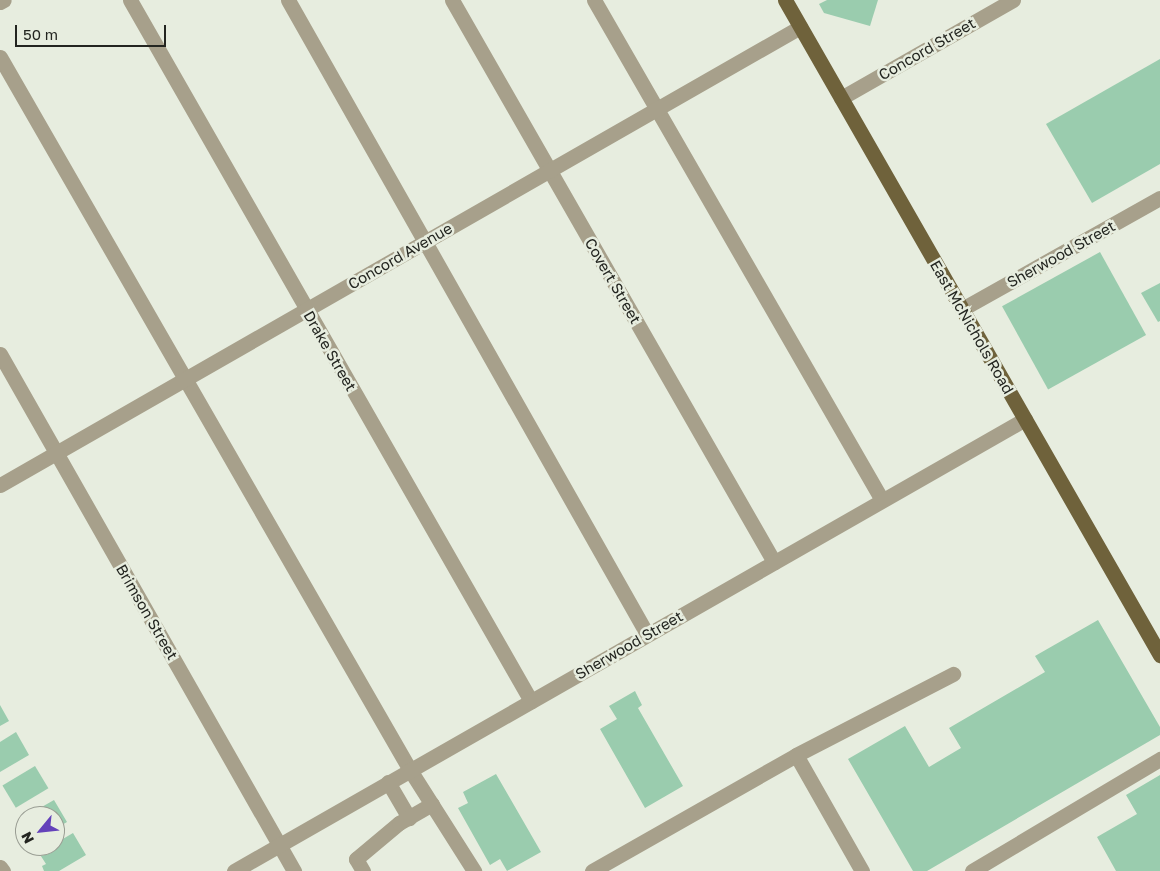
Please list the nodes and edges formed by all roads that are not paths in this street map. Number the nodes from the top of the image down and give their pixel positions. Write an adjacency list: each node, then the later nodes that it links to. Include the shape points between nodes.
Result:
1 (4, 0): 8 (street)
2 (130, 0): 17 (street, Drake Street)
3 (288, 0): 15 (street)
4 (452, 0): 13 (street, Covert Street)
5 (594, 0): 12 (street)
6 (785, 0): 9 (main road, East McNichols Road)
7 (1013, 0): 11 (street, Concord Street)
8 (0, 2)
9 (800, 27): 11 (main road, East McNichols Road); 12 (street, Concord Avenue)
10 (0, 57): 19 (street)
11 (841, 98): 16 (main road, East McNichols Road)
12 (656, 110): 13 (street, Concord Avenue); 23 (street)
13 (550, 170): 15 (street, Concord Avenue); 24 (street, Covert Street)
14 (1160, 198): 16 (street, Sherwood Street)
15 (427, 241): 17 (street, Concord Avenue); 25 (street)
16 (962, 309): 20 (main road, East McNichols Road)
17 (306, 310): 19 (street, Concord Avenue); 28 (street, Drake Street)
18 (0, 354): 21 (street, Brimson Street)
19 (185, 380): 21 (street, Concord Avenue); 31 (street)
20 (1025, 419): 23 (street, Sherwood Street); 26 (main road, East McNichols Road)
21 (57, 453): 22 (street, Concord Avenue); 35 (street, Brimson Street)
22 (0, 485)
23 (882, 500): 24 (street, Sherwood Street)
24 (774, 562): 25 (street, Sherwood Street)
25 (647, 634): 28 (street, Sherwood Street)
26 (1160, 655)
27 (953, 674): 29 (street)
28 (531, 701): 31 (street, Sherwood Street)
29 (796, 754): 42 (street); 43 (street)
30 (1160, 759): 44 (street)
31 (410, 770): 32 (street, Sherwood Street); 33 (street)
32 (388, 782): 34 (street); 35 (street, Sherwood Street)
33 (432, 804): 34 (street); 41 (street)
34 (409, 818): 40 (street, via 356,859)
35 (280, 845): 38 (street, Sherwood Street); 39 (street, Brimson Street)
36 (0, 866): 37 (street)
37 (2, 871)
38 (234, 871)
39 (294, 871)
40 (363, 871)
41 (474, 871)
42 (592, 871)
43 (862, 871)
44 (972, 871)

